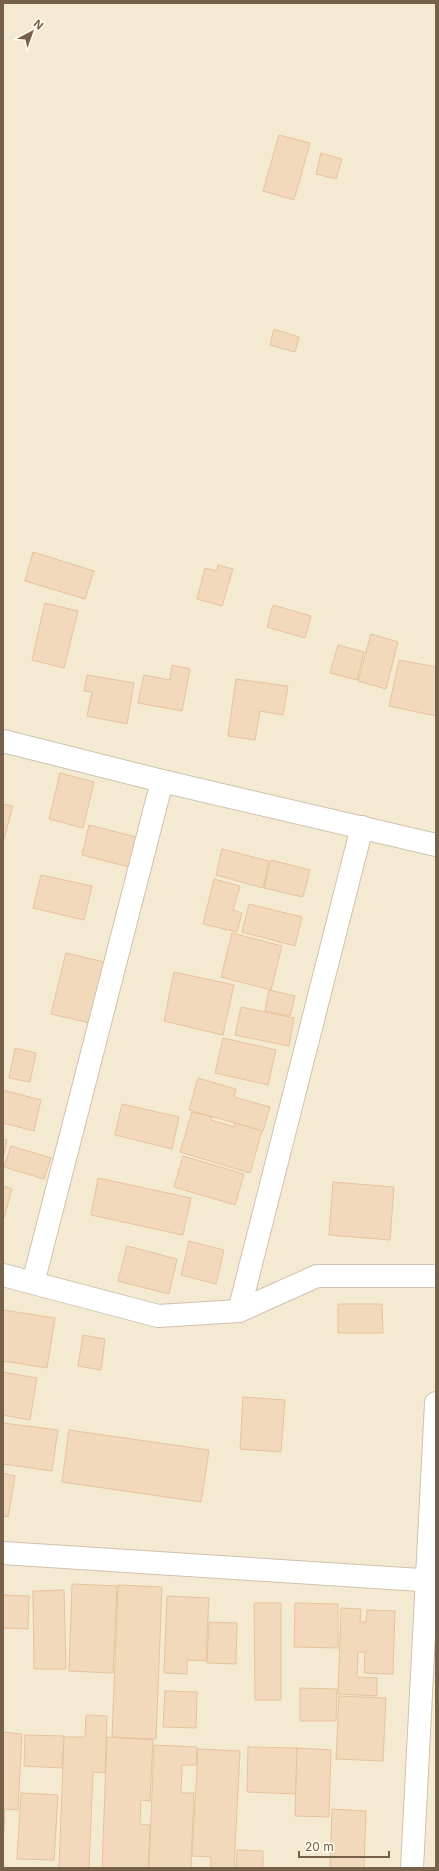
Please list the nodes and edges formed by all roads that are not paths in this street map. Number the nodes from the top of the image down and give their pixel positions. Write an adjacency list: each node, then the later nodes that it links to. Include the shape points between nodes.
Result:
1 (3, 741): 2 (street)
2 (162, 781): 3 (street); 7 (street)
3 (362, 827): 4 (street); 8 (street)
4 (436, 844)
5 (3, 1275): 7 (street)
6 (436, 1276): 8 (street, via 317,1276)
7 (33, 1284): 8 (street, via 158,1316)
8 (239, 1311)
9 (436, 1404): 11 (street)
10 (3, 1553): 11 (street)
11 (431, 1581): 12 (street)
12 (412, 1868)

